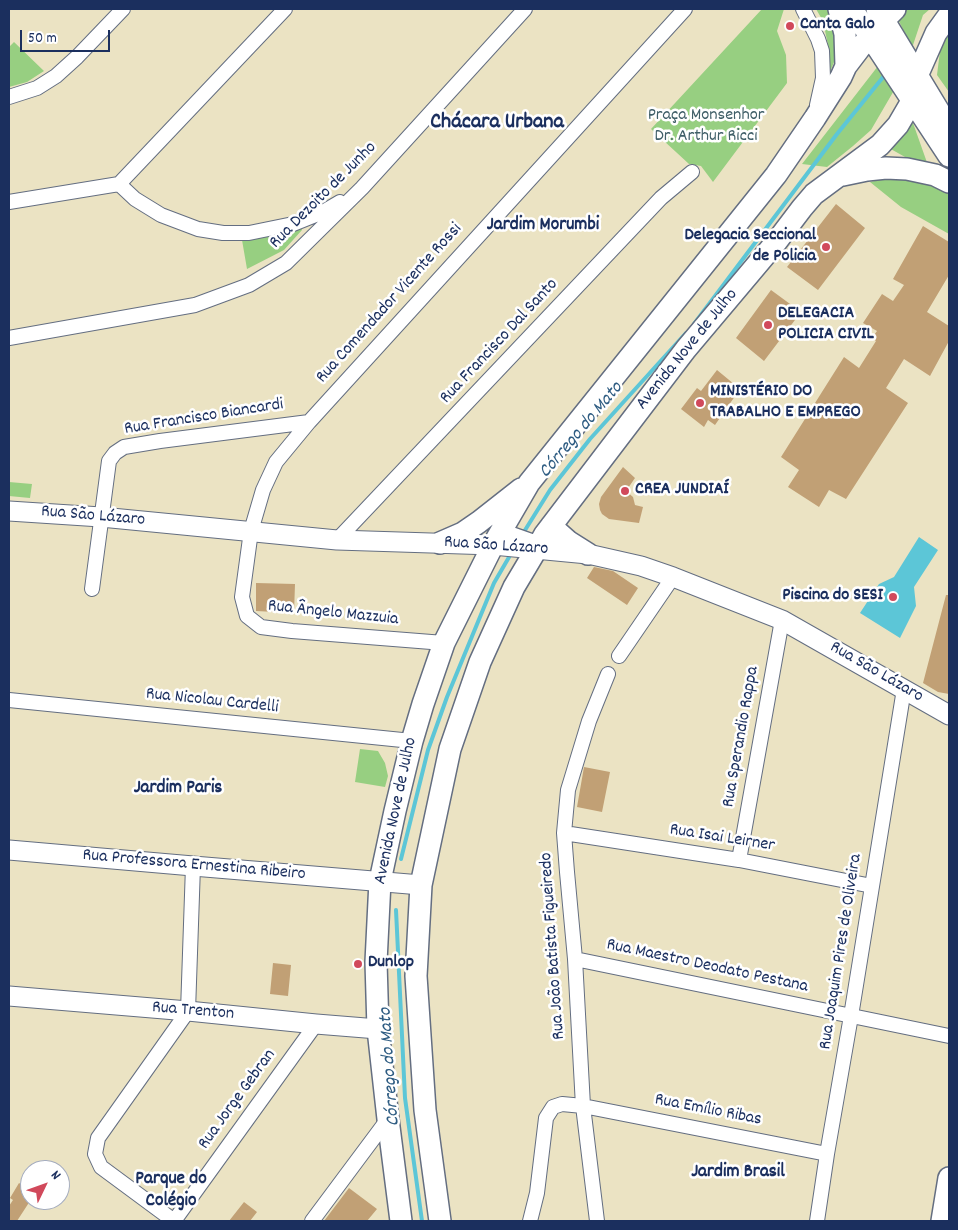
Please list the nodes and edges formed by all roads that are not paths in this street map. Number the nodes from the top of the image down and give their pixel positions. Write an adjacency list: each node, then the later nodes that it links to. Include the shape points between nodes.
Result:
1 (123, 9): 13 (street, via 56,76 37,88)
2 (285, 9): 21 (street)
3 (525, 9): 22 (street, Rua Dezoito de Junho)
4 (685, 9): 25 (street, Rua Comendador Vicente Rossi)
5 (803, 9): 15 (street, via 822,50 824,78)
6 (840, 9): 11 (main road)
7 (852, 9): 10 (main road)
8 (886, 12): 10 (main road, Avenida Nove de Julho); 12 (main road)
9 (949, 16): 12 (main road, Avenida Nove de Julho, via 936,33)
10 (870, 36): 11 (main road, Avenida Nove de Julho); 14 (main road)
11 (846, 66): 15 (main road, Avenida Nove de Julho)
12 (917, 76): 14 (main road, Avenida Nove de Julho); 16 (main road)
13 (9, 97)
14 (912, 101): 17 (main road); 19 (main road, Avenida Nove de Julho, via 898,125 884,140)
15 (815, 118): 26 (main road, Avenida Nove de Julho, via 776,175)
16 (949, 128)
17 (949, 156)
18 (692, 172): 31 (street, Rua Francisco Dal Santo, via 662,198)
19 (838, 176): 20 (main road, via 893,168); 29 (main road, Avenida Nove de Julho, via 814,194 686,349)
20 (949, 182)
21 (119, 184): 22 (street, via 135,199 162,215 198,228 249,233 293,224 323,212); 23 (street)
22 (362, 188): 24 (street, Rua Dezoito de Junho, via 286,263 249,285 195,305)
23 (9, 202)
24 (9, 338)
25 (309, 422): 28 (street, Rua Francisco Biancardi, via 124,447 109,461); 30 (street, Rua Comendador Vicente Rossi, via 276,462 263,490)
26 (529, 483): 32 (main road, via 480,522); 33 (main road, Avenida Nove de Julho)
27 (9, 511): 28 (main road, Rua São Lázaro)
28 (102, 517): 30 (main road, Rua São Lázaro); 36 (street)
29 (551, 526): 33 (main road, Avenida Nove de Julho, via 545,534); 34 (main road)
30 (251, 531): 31 (main road, Rua São Lázaro); 38 (street, Rua Ângelo Mazzuia, via 242,597 247,616 261,627)
31 (337, 540): 32 (main road, Rua São Lázaro)
32 (440, 544): 33 (main road, Rua São Lázaro)
33 (514, 544): 34 (main road, Rua São Lázaro); 38 (main road, Avenida Nove de Julho); 50 (main road, Avenida Nove de Julho, via 514,587 480,662 450,749)
34 (588, 554): 35 (main road, Rua São Lázaro)
35 (673, 577): 37 (main road, Rua São Lázaro); 39 (street)
36 (92, 589)
37 (782, 620): 41 (main road, Rua São Lázaro); 47 (street, Rua Sperandio Rappa)
38 (444, 643): 44 (main road, Avenida Nove de Julho)
39 (619, 656)
40 (608, 674): 45 (street, Rua João Batista Figueiredo, via 570,781)
41 (904, 689): 43 (main road, Rua São Lázaro); 51 (street, Rua Joaquim Pires de Oliveira)
42 (9, 700): 44 (street, Rua Nicolau Cardelli)
43 (949, 715)
44 (412, 741): 49 (main road, Avenida Nove de Julho, via 395,811)
45 (564, 833): 47 (street, Rua Isai Leirner); 52 (street, Rua João Batista Figueiredo)
46 (9, 850): 48 (main road, Rua Professora Ernestina Ribeiro)
47 (739, 860): 51 (street, Rua Isai Leirner)
48 (193, 866): 49 (main road, Rua Professora Ernestina Ribeiro); 54 (street)
49 (384, 882): 50 (main road, Rua Professora Ernestina Ribeiro); 57 (main road, Avenida Nove de Julho, via 376,962)
50 (415, 885): 66 (main road, Avenida Nove de Julho, via 416,976 425,1110)
51 (872, 886): 55 (street, Rua Joaquim Pires de Oliveira)
52 (575, 959): 55 (street, Rua Maestro Deodato Pestana); 59 (street, Rua João Batista Figueiredo)
53 (9, 996): 54 (main road, Rua Trenton)
54 (188, 1011): 56 (main road, Rua Trenton); 63 (street, via 98,1138 95,1154 101,1168)
55 (851, 1016): 58 (street, Rua Maestro Deodato Pestana); 61 (street, Rua Joaquim Pires de Oliveira)
56 (316, 1024): 57 (main road, Rua Trenton); 63 (street, Rua Jorge Gebran)
57 (378, 1028): 60 (main road, Avenida Nove de Julho)
58 (949, 1036)
59 (583, 1106): 61 (street, Rua Emílio Ribas); 67 (street, Rua Emílio Ribas, via 562,1104 553,1107 546,1118 537,1193); 68 (street, Rua João Batista Figueiredo)
60 (388, 1119): 64 (street); 65 (main road, Avenida Nove de Julho)
61 (827, 1154): 69 (street, Rua Joaquim Pires de Oliveira)
62 (949, 1178): 70 (main road)
63 (174, 1221)
64 (312, 1221)
65 (401, 1221)
66 (440, 1221)
67 (530, 1221)
68 (597, 1221)
69 (817, 1221)
70 (942, 1221)

